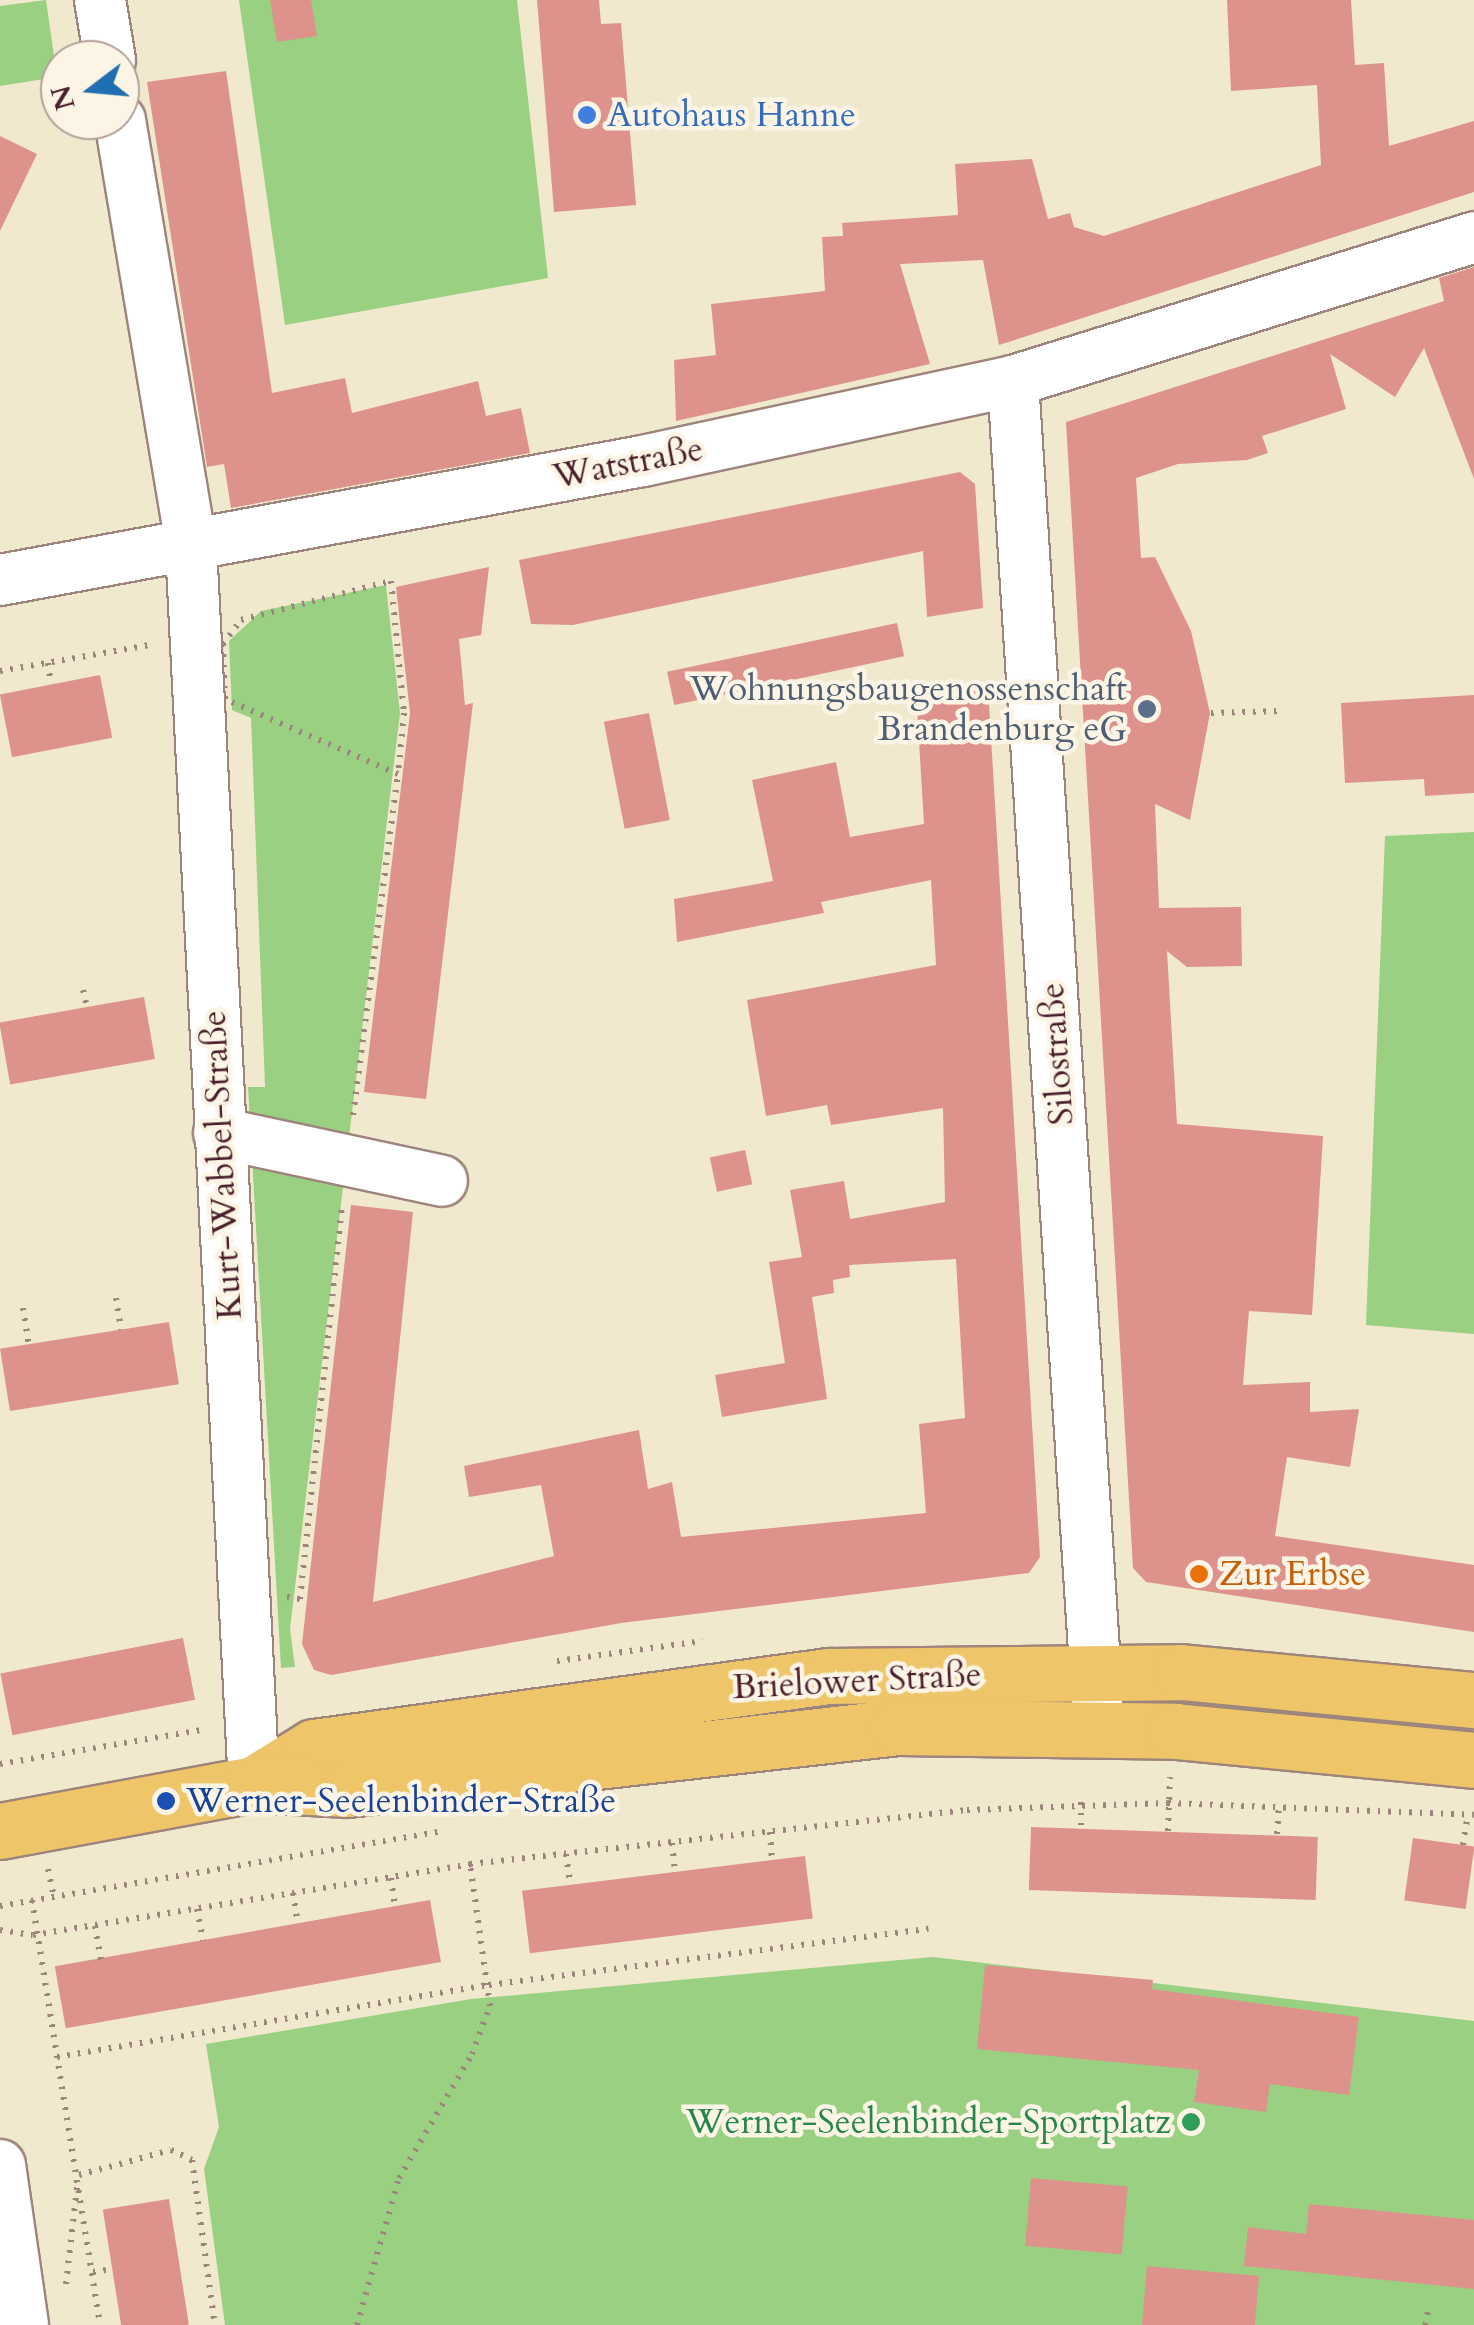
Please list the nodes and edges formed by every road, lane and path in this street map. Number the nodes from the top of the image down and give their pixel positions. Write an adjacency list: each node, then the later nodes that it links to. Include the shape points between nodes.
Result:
1 (100, 0): 2 (street)
2 (107, 40)
3 (123, 140): 6 (street)
4 (1474, 237): 5 (street, Watstraße)
5 (1013, 381): 6 (street, Watstraße); 25 (street, Silostraße)
6 (191, 546): 7 (street, Watstraße); 8 (street, Kurt-Wabbel-Straße)
7 (0, 580)
8 (209, 640): 9 (path); 14 (path, via 225,699); 14 (path, via 260,608 391,581 404,713); 17 (street, Kurt-Wabbel-Straße)
9 (48, 663): 10 (path); 11 (path)
10 (0, 672)
11 (51, 684)
12 (1281, 710): 13 (path)
13 (1210, 713)
14 (398, 774): 18 (path)
15 (83, 990): 16 (path)
16 (86, 1007)
17 (219, 1133): 18 (street); 24 (street, Kurt-Wabbel-Straße)
18 (348, 1160): 19 (street); 24 (path, via 300,1599)
19 (442, 1181)
20 (116, 1298): 22 (path)
21 (23, 1308): 23 (path)
22 (121, 1330)
23 (28, 1345)
24 (244, 1591): 31 (street, Kurt-Wabbel-Straße)
25 (1096, 1672): 26 (main road, Brielower Straße); 27 (street, Silostraße); 31 (main road, Brielower Straße, via 846,1675 568,1706 314,1747)
26 (1474, 1700)
27 (1100, 1728): 28 (main road, Brielower Straße); 31 (main road, Brielower Straße, via 898,1726 348,1789)
28 (1474, 1760)
29 (1151, 1768): 30 (path)
30 (1190, 1768)
31 (254, 1784): 38 (main road, Brielower Straße)
32 (1081, 1802): 33 (path); 36 (path); 40 (path)
33 (1168, 1803): 34 (path); 39 (path)
34 (1279, 1805): 35 (path); 41 (path)
35 (1471, 1814): 43 (path)
36 (1081, 1828)
37 (454, 1829): 51 (path)
38 (0, 1831)
39 (1168, 1831)
40 (770, 1832): 42 (path); 45 (path)
41 (1278, 1834)
42 (672, 1842): 44 (path); 47 (path)
43 (1462, 1846)
44 (566, 1854): 46 (path); 49 (path)
45 (772, 1860)
46 (470, 1864): 48 (path); 62 (path)
47 (674, 1872)
48 (391, 1877): 50 (path); 53 (path)
49 (570, 1884)
50 (293, 1893): 54 (path); 55 (path)
51 (32, 1900): 52 (path); 59 (path)
52 (0, 1906)
53 (395, 1906)
54 (197, 1909): 56 (path); 60 (path)
55 (298, 1923)
56 (94, 1925): 59 (path); 61 (path)
57 (928, 1929): 62 (path)
58 (0, 1930): 59 (path)
59 (33, 1935): 63 (path)
60 (203, 1940)
61 (100, 1959)
62 (489, 1986): 63 (path); 70 (path, via 472,2054 399,2178)
63 (57, 2057): 65 (path)
64 (0, 2165): 69 (street)
65 (79, 2175): 67 (path); 69 (path); 72 (path, via 170,2150 192,2160)
66 (112, 2269): 67 (path)
67 (93, 2272): 71 (path)
68 (1429, 2307): 73 (path)
69 (46, 2315)
70 (358, 2324)
71 (100, 2325)
72 (215, 2325)
73 (1425, 2325)

